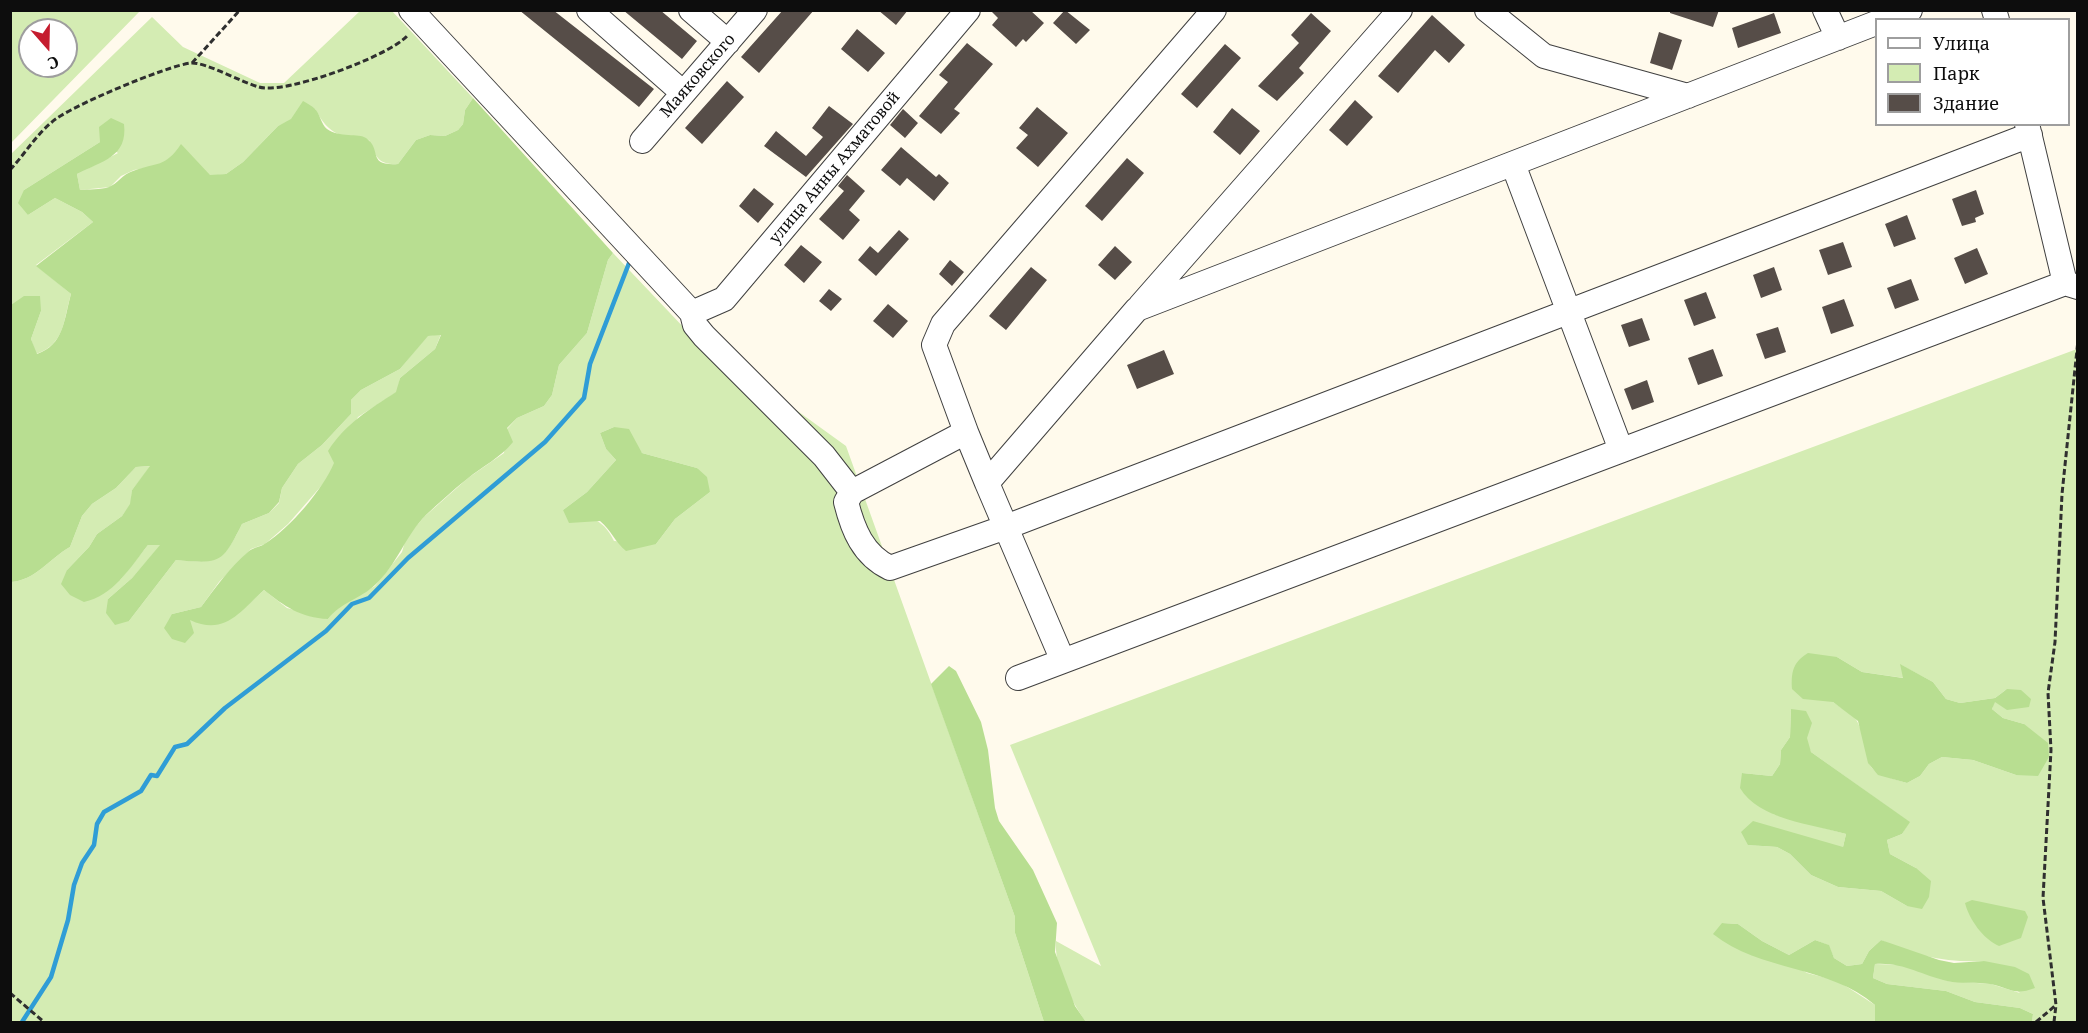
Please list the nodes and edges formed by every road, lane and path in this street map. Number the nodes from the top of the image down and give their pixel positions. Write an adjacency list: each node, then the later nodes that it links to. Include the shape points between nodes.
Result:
1 (240, 10): 16 (path)
2 (589, 10): 17 (lane)
3 (690, 10): 15 (lane)
4 (755, 10): 15 (lane, Маяковского)
5 (968, 10): 26 (lane, улица Анны Ахматовой, via 724,299)
6 (1214, 10): 28 (lane, via 943,324 934,345)
7 (1400, 10): 24 (lane)
8 (1487, 10): 18 (lane, via 1544,56)
9 (1825, 10): 14 (lane)
10 (1910, 10): 12 (lane)
11 (420, 14): 16 (path, via 402,42 389,51 282,88 262,88); 26 (lane)
12 (1891, 18)
13 (1875, 23): 14 (lane)
14 (1838, 38): 18 (lane)
15 (728, 42): 17 (lane, Маяковского)
16 (192, 63): 22 (path, via 122,86 52,121)
17 (682, 92): 20 (lane, Маяковского)
18 (1688, 96): 21 (lane)
19 (2028, 130): 23 (lane); 25 (lane)
20 (642, 141)
21 (1513, 164): 24 (lane); 25 (lane)
22 (10, 171)
23 (2071, 285): 29 (lane)
24 (1137, 309): 30 (lane)
25 (1568, 312): 29 (lane); 32 (lane)
26 (692, 313): 31 (lane, via 704,336 824,456)
27 (2078, 340): 36 (path, via 2048,693 2050,750 2043,898)
28 (966, 432): 30 (lane); 31 (lane)
29 (1621, 450): 33 (lane)
30 (987, 483): 32 (lane)
31 (852, 492): 32 (lane, via 846,502 861,544 876,562 890,568)
32 (1006, 527): 33 (lane)
33 (1063, 661): 34 (lane)
34 (1018, 678)
35 (10, 993): 37 (path)
36 (2056, 1005): 38 (path); 39 (path)
37 (44, 1023)
38 (2036, 1023)
39 (2054, 1023)

